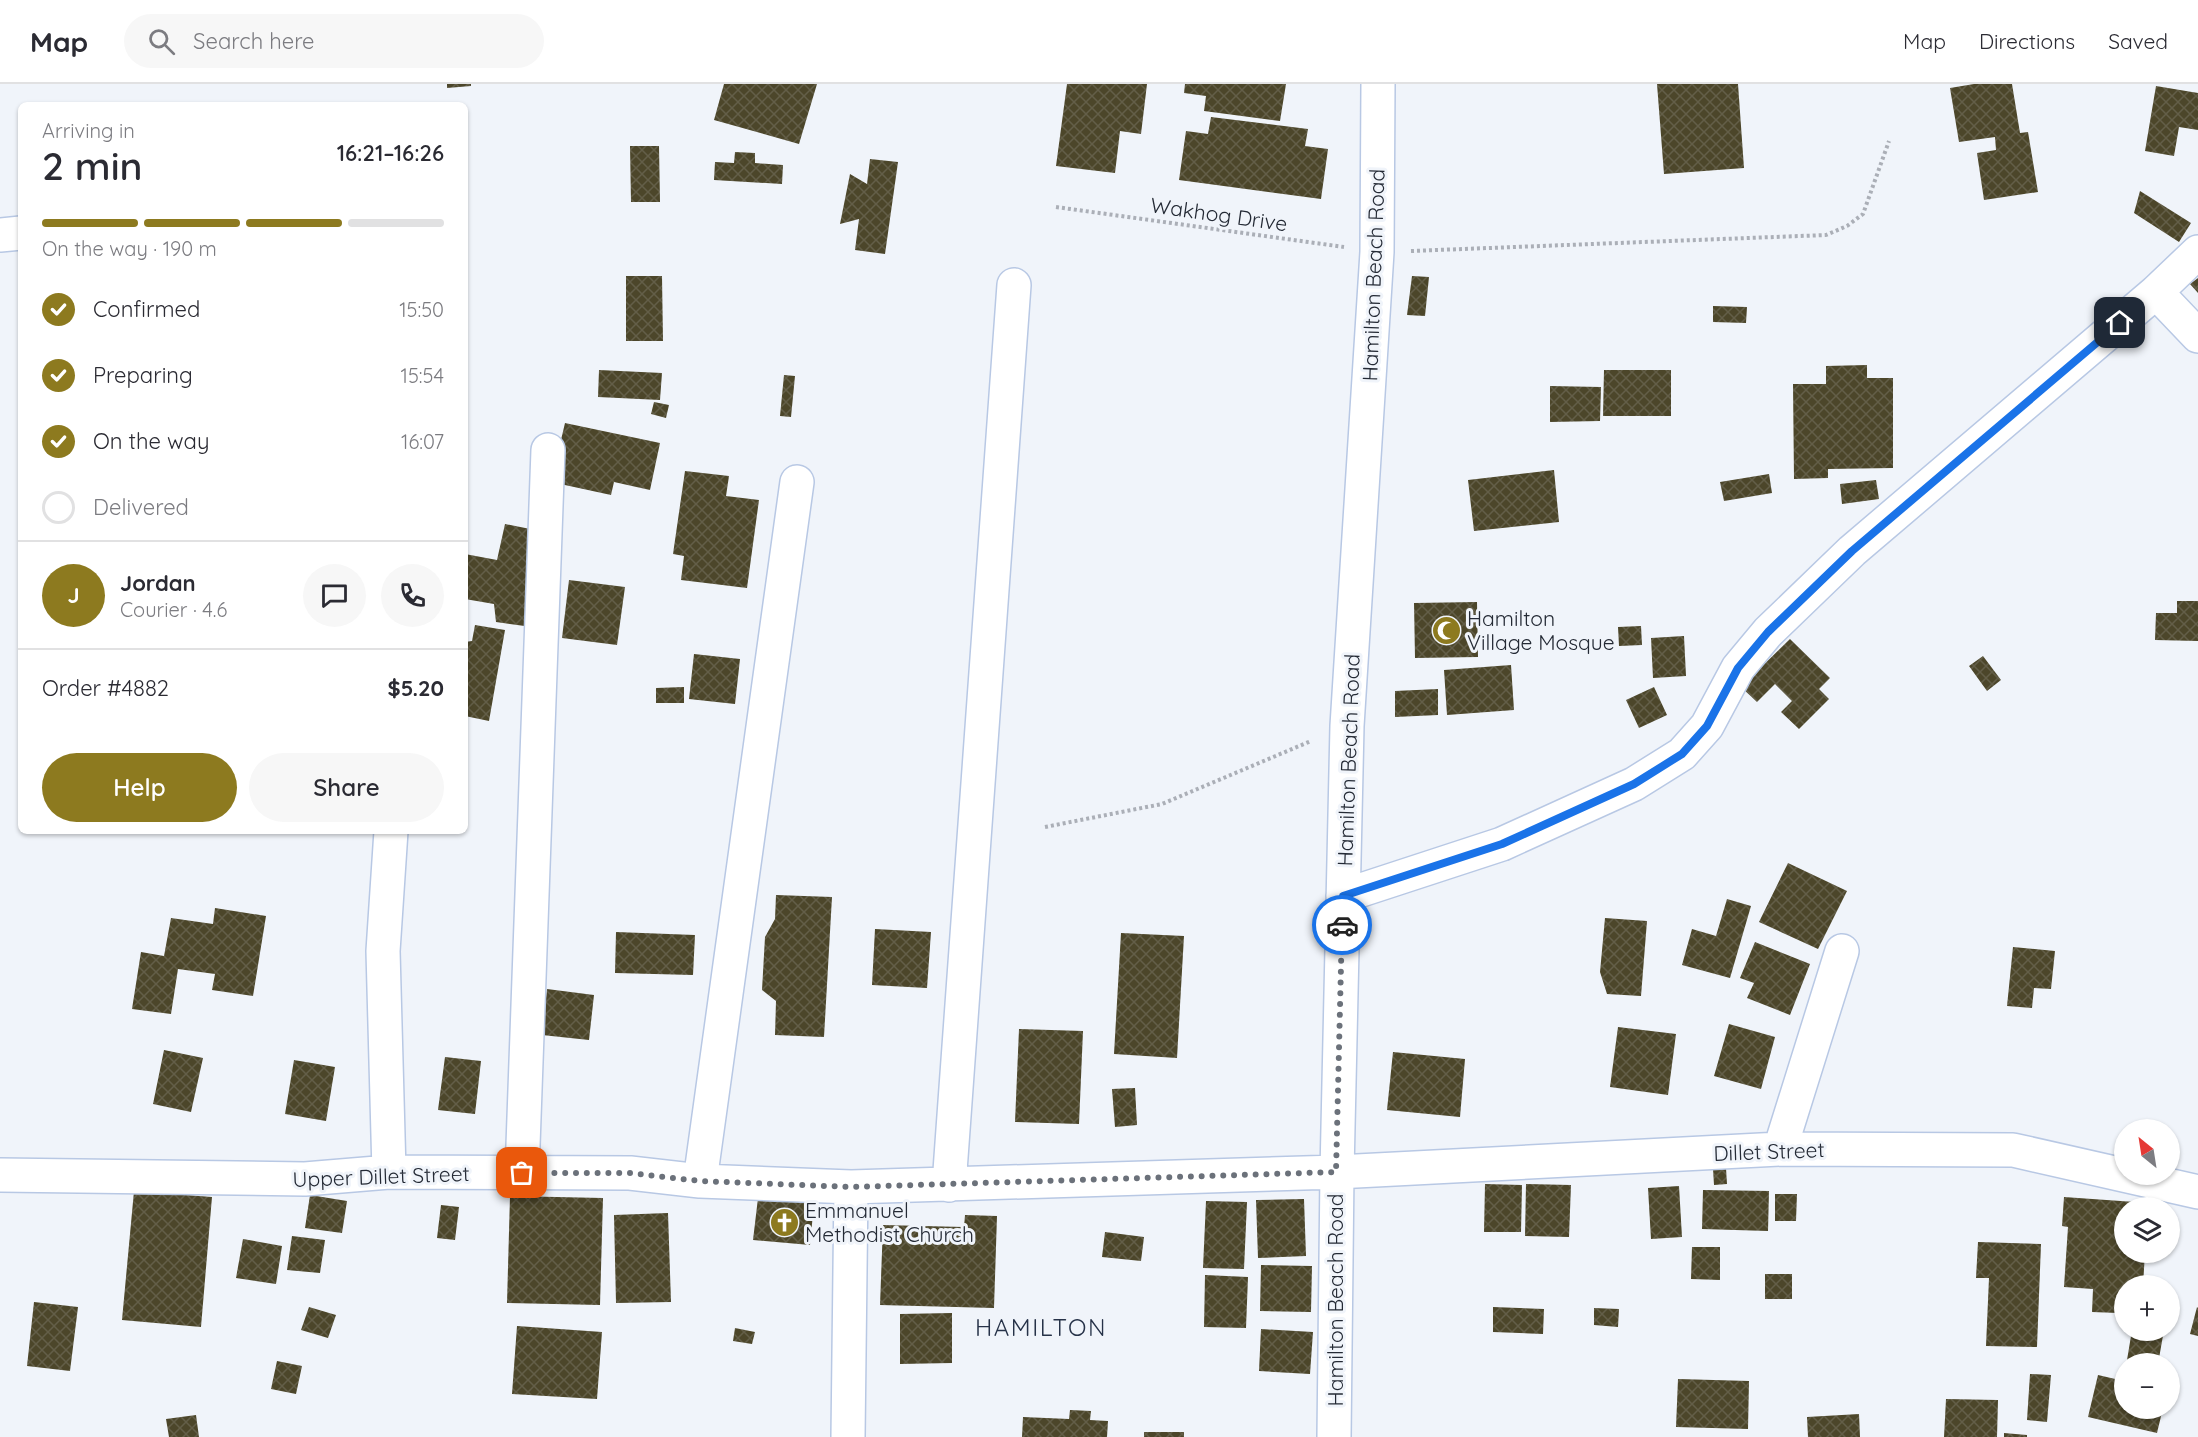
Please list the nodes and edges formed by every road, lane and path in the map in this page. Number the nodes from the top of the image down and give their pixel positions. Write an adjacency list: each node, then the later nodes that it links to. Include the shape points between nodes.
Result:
1 (1378, 84): 6 (street, Hamilton Beach Road)
2 (1889, 141): 6 (path, Wakhog Drive, via 1863,214 1826,235)
3 (1056, 207): 6 (path, Wakhog Drive)
4 (18, 233): 5 (street)
5 (0, 235)
6 (1377, 252): 13 (street, Hamilton Beach Road)
7 (2198, 252): 9 (street)
8 (1014, 285): 24 (street)
9 (2156, 292): 10 (street); 16 (street, via 1852,551 1768,632 1738,668 1707,726 1682,754 1634,784 1502,844)
10 (2198, 336)
11 (548, 450): 21 (street)
12 (796, 482): 23 (street)
13 (1347, 726): 14 (path, via 1162,804); 16 (street, Hamilton Beach Road)
14 (1045, 827)
15 (391, 834): 19 (street, via 383,951)
16 (1343, 896): 20 (street, Hamilton Beach Road)
17 (1842, 951): 18 (street)
18 (1780, 1149): 20 (street, Dillet Street); 26 (street, Dillet Street, via 2013,1150)
19 (389, 1172): 21 (street, Upper Dillet Street); 22 (street, Upper Dillet Street, via 305,1179)
20 (1336, 1172): 24 (street, Upper Dillet Street); 28 (street, Hamilton Beach Road)
21 (522, 1173): 23 (street, Upper Dillet Street, via 630,1173)
22 (0, 1175)
23 (700, 1181): 25 (street, Upper Dillet Street)
24 (949, 1185): 25 (street, Upper Dillet Street)
25 (851, 1187): 27 (street)
26 (2198, 1192)
27 (848, 1437)
28 (1334, 1437)

